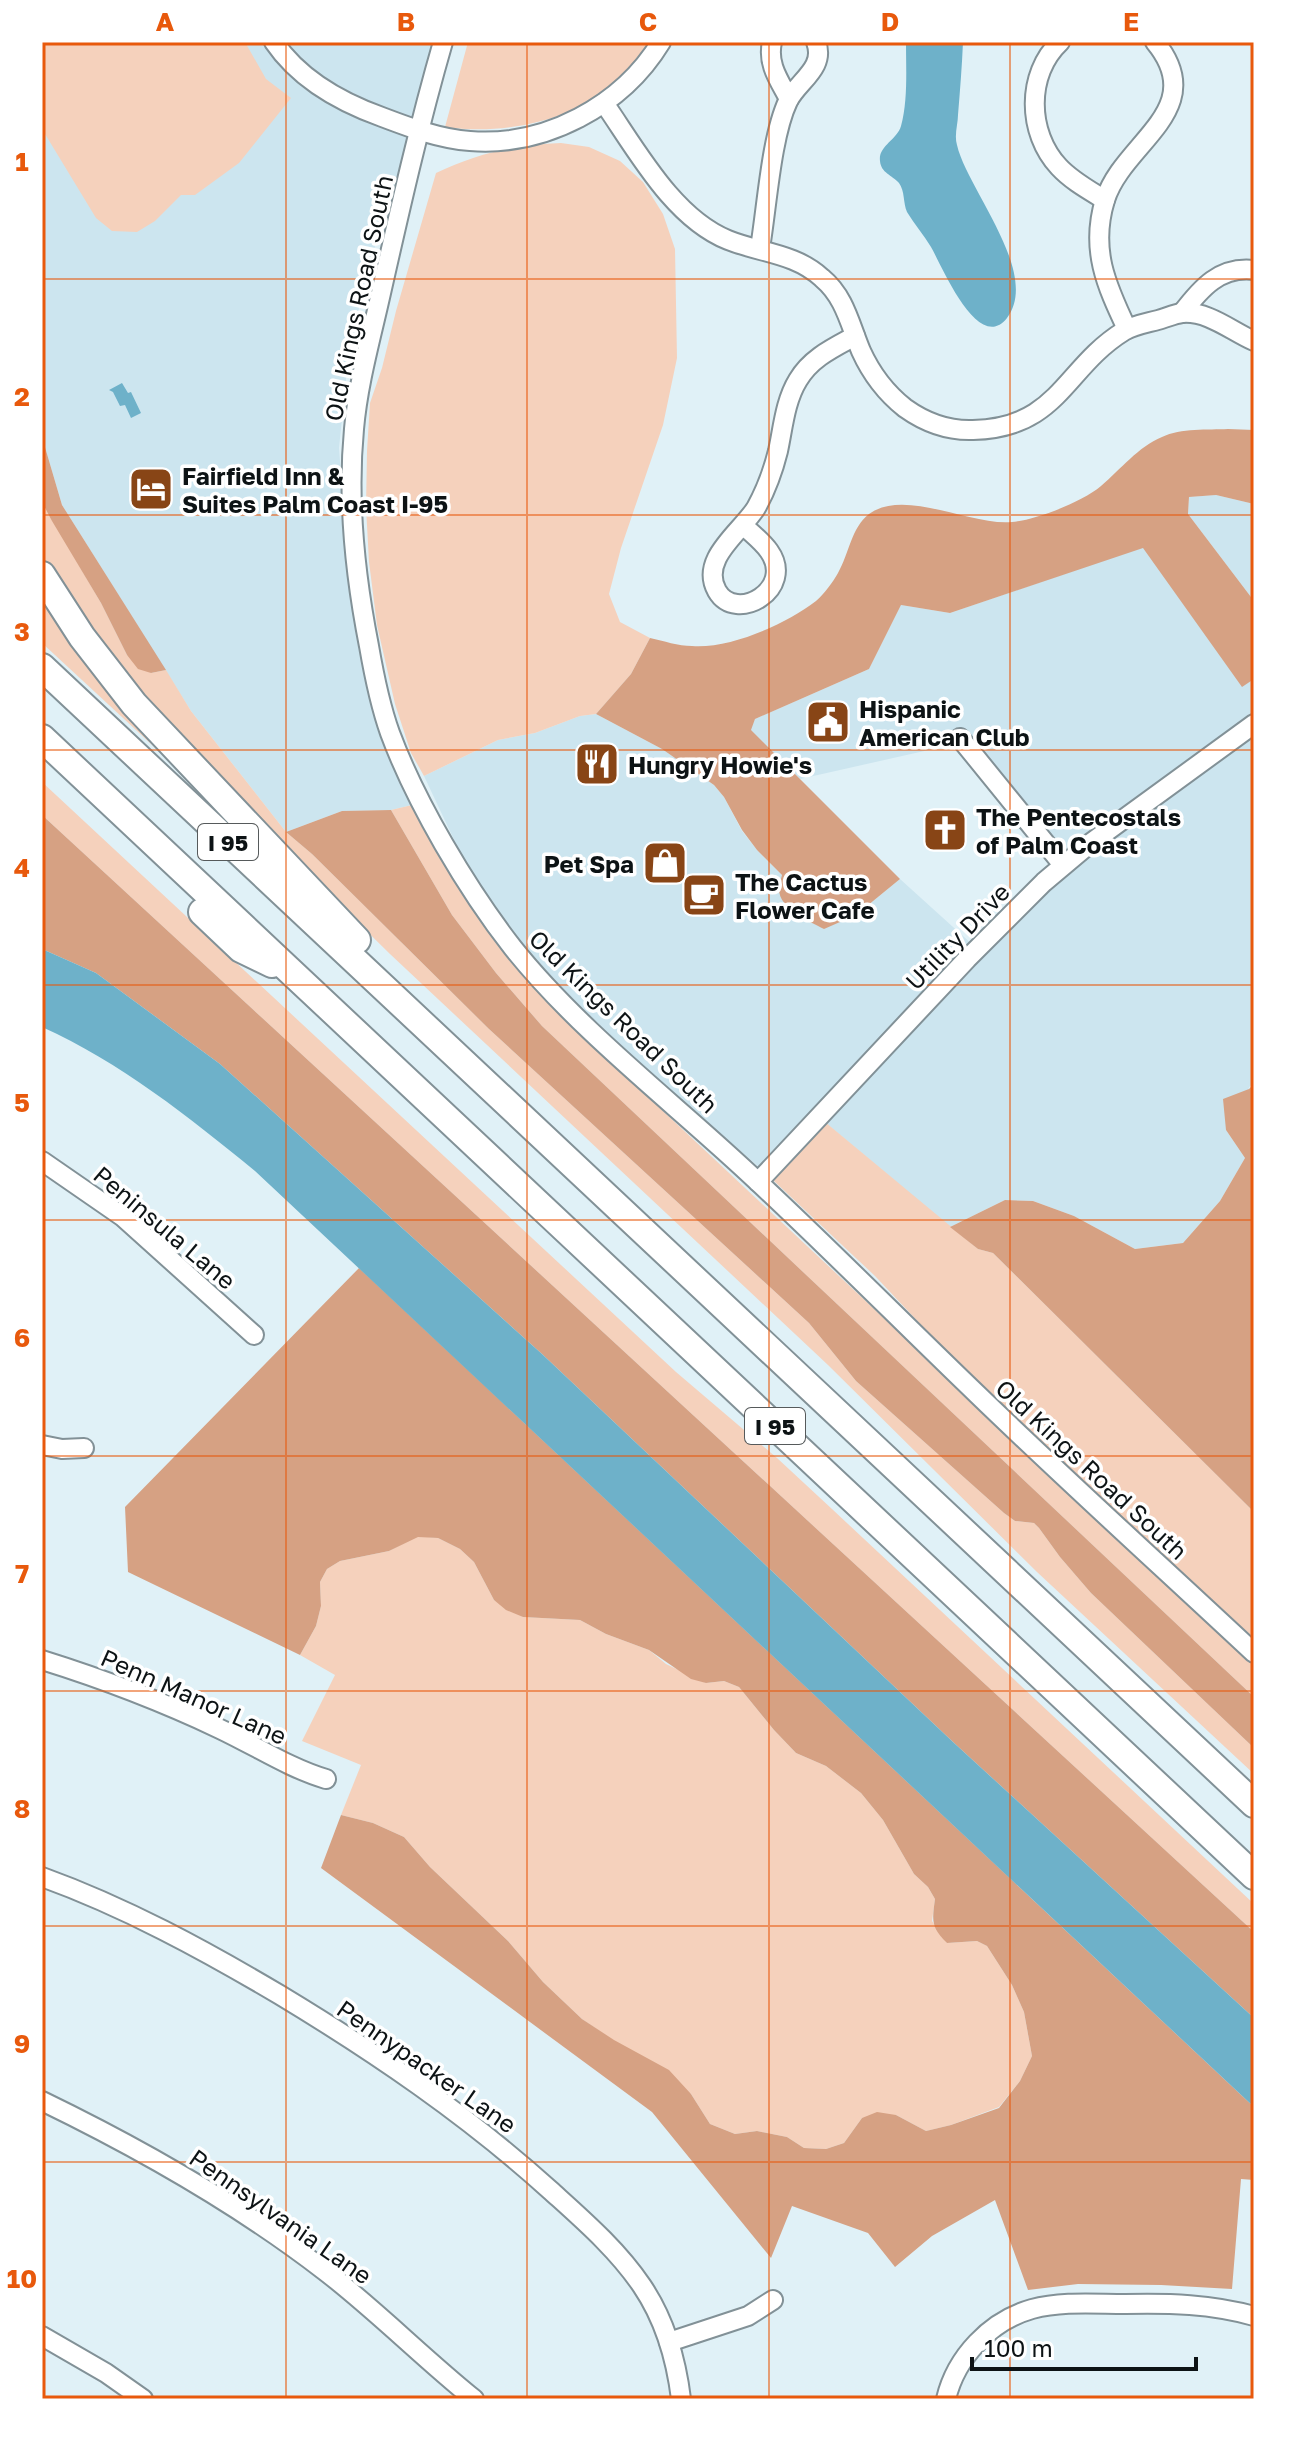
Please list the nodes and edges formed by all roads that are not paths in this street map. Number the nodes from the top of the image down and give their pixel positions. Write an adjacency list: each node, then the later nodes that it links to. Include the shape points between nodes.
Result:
1 (274, 42): 10 (street, via 302,73 336,97)
2 (443, 42): 10 (street, Old Kings Road South)
3 (661, 42): 9 (street, via 641,70)
4 (772, 42): 8 (street, via 771,63)
5 (816, 42): 8 (street, via 814,68)
6 (1060, 42): 11 (street, via 1037,81 1037,124 1057,165)
7 (1155, 42): 11 (street, via 1173,78 1170,105 1156,130 1119,171)
8 (789, 99): 12 (street)
9 (604, 103): 10 (street, via 557,128 517,138 473,141); 12 (street, via 688,215 728,240)
10 (418, 130): 29 (street, Old Kings Road South, via 361,381 352,459 352,533 360,603 388,729 437,830 515,949 601,1039)
11 (1105, 200): 15 (street, via 1099,258)
12 (760, 248): 16 (street, via 820,275 841,302)
13 (1254, 270): 14 (street, via 1211,280)
14 (1182, 313): 15 (street); 17 (street, via 1222,323)
15 (1127, 329): 16 (street, via 1045,407 1006,427 976,430 935,425 907,409 882,386)
16 (855, 336): 18 (street, via 815,358 797,381 771,477)
17 (1254, 341)
18 (743, 525)
19 (42, 575): 27 (highway, via 134,704 353,936)
20 (42, 667): 27 (highway, I 95)
21 (1254, 724): 25 (street, Utility Drive)
22 (42, 738): 26 (highway, I 95)
23 (960, 738): 25 (street)
24 (42, 761): 26 (highway, via 241,949)
25 (1063, 865): 29 (street, Utility Drive, via 967,959)
26 (297, 976): 37 (highway, I 95)
27 (415, 1016): 36 (highway, I 95)
28 (42, 1161): 30 (street, Peninsula Lane, via 134,1226)
29 (758, 1182): 33 (street, Old Kings Road South)
30 (254, 1335)
31 (42, 1445): 32 (street)
32 (84, 1448)
33 (1254, 1653)
34 (42, 1660): 35 (street, Penn Manor Lane, via 157,1701)
35 (326, 1779)
36 (1254, 1804)
37 (1254, 1876)
38 (42, 1877): 43 (street, Pennypacker Lane, via 207,1953 345,2034 435,2096 518,2161 603,2240 642,2286)
39 (42, 2101): 45 (street, Pennsylvania Lane, via 184,2177 296,2250)
40 (773, 2300): 43 (street, via 748,2316)
41 (1254, 2316): 47 (street, via 1180,2304 1032,2309 976,2344 960,2364)
42 (42, 2336): 44 (street)
43 (669, 2342): 46 (street, Pennypacker Lane)
44 (143, 2399)
45 (474, 2399)
46 (681, 2399)
47 (946, 2399)

